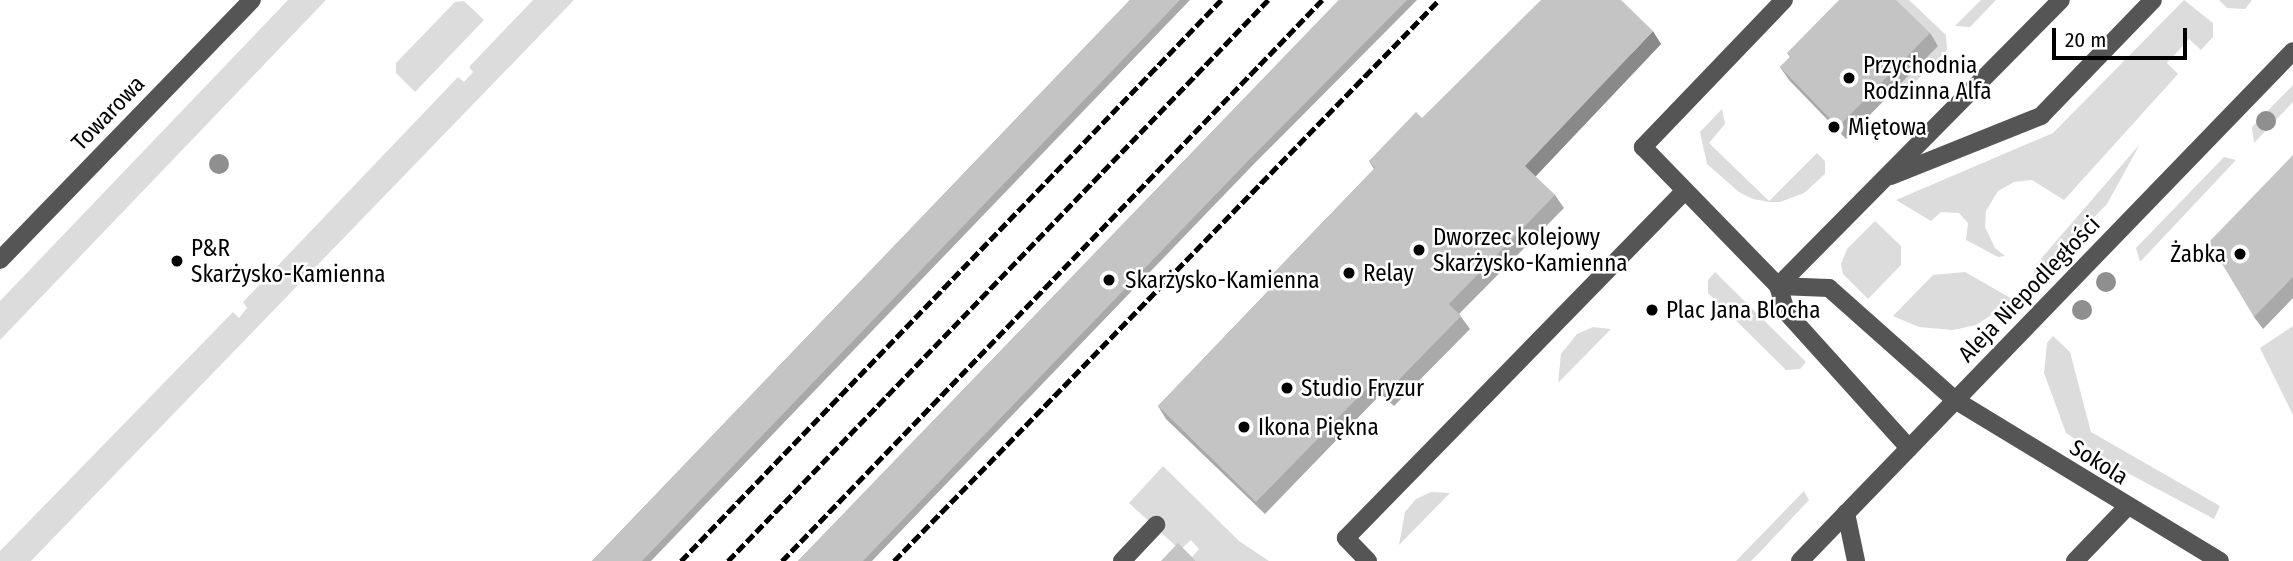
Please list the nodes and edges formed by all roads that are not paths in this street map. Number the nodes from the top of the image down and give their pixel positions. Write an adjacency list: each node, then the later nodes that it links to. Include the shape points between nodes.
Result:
1 (252, 0): 8 (street, Towarowa)
2 (1784, 0): 7 (street, via 1643,147)
3 (2062, 0): 6 (street)
4 (2153, 0): 6 (street, via 2041,116)
5 (2293, 51): 10 (street, Aleja Niepodległości)
6 (1884, 179): 9 (street)
7 (1684, 192): 9 (street); 17 (street, via 1346,538)
8 (0, 260)
9 (1778, 286): 10 (street, Sokola, via 1829,288); 11 (street, via 1787,313)
10 (1955, 400): 11 (street, Aleja Niepodległości); 12 (street, Sokola)
11 (1909, 448): 13 (street, Aleja Niepodległości)
12 (2126, 508): 20 (street); 21 (street, Sokola)
13 (1846, 513): 15 (street, Aleja Niepodległości); 19 (street)
14 (1156, 525): 16 (street)
15 (1816, 554): 18 (street, Aleja Niepodległości)
16 (1122, 561)
17 (1368, 561)
18 (1800, 561)
19 (1856, 561)
20 (2075, 561)
21 (2220, 561)

